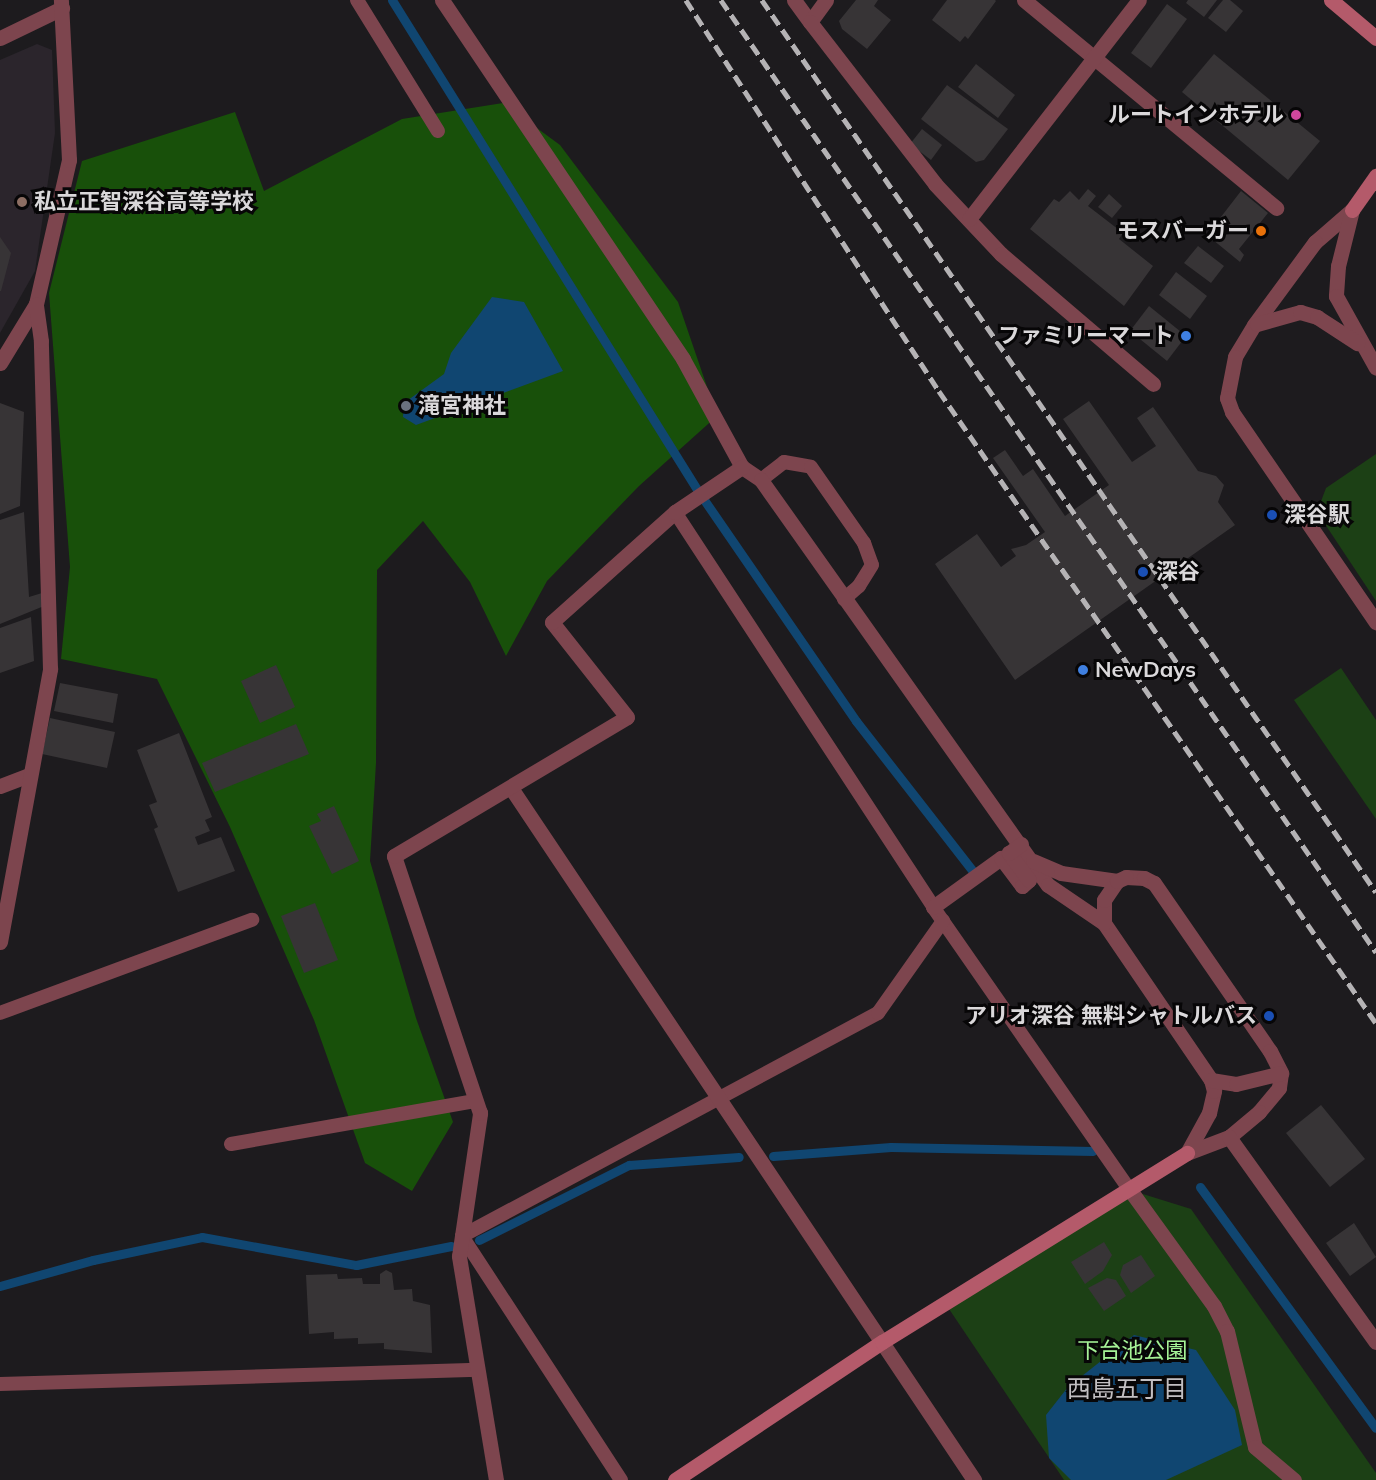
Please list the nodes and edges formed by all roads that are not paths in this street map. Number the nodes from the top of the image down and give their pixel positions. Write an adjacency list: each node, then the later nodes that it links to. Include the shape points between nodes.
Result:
1 (357, 0): 13 (lane)
2 (442, 0): 24 (street, via 683,359)
3 (794, 0): 9 (street)
4 (826, 0): 9 (street)
5 (1024, 0): 12 (street)
6 (1139, 0): 12 (street)
7 (1331, 0): 11 (street)
8 (61, 4): 10 (street); 18 (street, via 69,160)
9 (810, 22): 17 (street, via 935,184)
10 (0, 38)
11 (1376, 38)
12 (1094, 59): 15 (street); 17 (street)
13 (438, 131)
14 (1376, 176): 16 (street)
15 (1276, 208)
16 (1352, 210): 19 (street, via 1315,242); 20 (street, via 1336,287 1339,305)
17 (969, 219): 23 (street, via 1001,254)
18 (36, 304): 21 (street); 29 (street, via 41,341 50,669)
19 (1254, 325): 20 (street, via 1273,316 1300,312 1317,317); 28 (street, via 1235,357 1229,378 1227,398 1232,412)
20 (1360, 344): 22 (street)
21 (0, 363)
22 (1376, 368)
23 (1153, 384)
24 (738, 470): 25 (street); 26 (street)
25 (761, 480): 27 (street); 27 (lane, via 784,462 811,467 864,543 872,565 859,586)
26 (675, 512): 31 (street, via 552,622 627,717); 35 (lane)
27 (844, 599): 32 (street)
28 (1376, 622)
29 (29, 775): 30 (street); 39 (street)
30 (0, 786)
31 (511, 788): 43 (street); 44 (street, via 394,856)
32 (1021, 844): 33 (street); 35 (street, via 1009,853 1029,880 1022,885 1001,858)
33 (1033, 861): 34 (street, via 1061,873); 38 (street, via 1048,885)
34 (1117, 881): 38 (street, via 1104,900); 41 (street, via 1135,876 1154,883 1270,1051)
35 (933, 907): 37 (lane)
36 (252, 920): 40 (lane)
37 (943, 921): 43 (lane, via 878,1013); 48 (lane)
38 (1104, 923): 42 (street)
39 (0, 942)
40 (0, 1013)
41 (1281, 1073): 42 (street, via 1236,1084); 45 (street, via 1279,1088 1271,1101)
42 (1211, 1080): 47 (street, via 1213,1101)
43 (719, 1099): 49 (lane); 50 (street)
44 (476, 1101): 46 (lane); 49 (street, via 480,1113)
45 (1222, 1140): 47 (street); 51 (street)
46 (231, 1144)
47 (1187, 1153): 48 (street)
48 (1130, 1190): 50 (street); 58 (street, via 1214,1306 1227,1331 1255,1448)
49 (462, 1236): 52 (street, via 459,1256); 55 (lane)
50 (882, 1342): 56 (street); 57 (street)
51 (1376, 1342)
52 (478, 1370): 53 (lane); 54 (street)
53 (0, 1384)
54 (496, 1480)
55 (621, 1480)
56 (675, 1480)
57 (974, 1480)
58 (1294, 1480)

